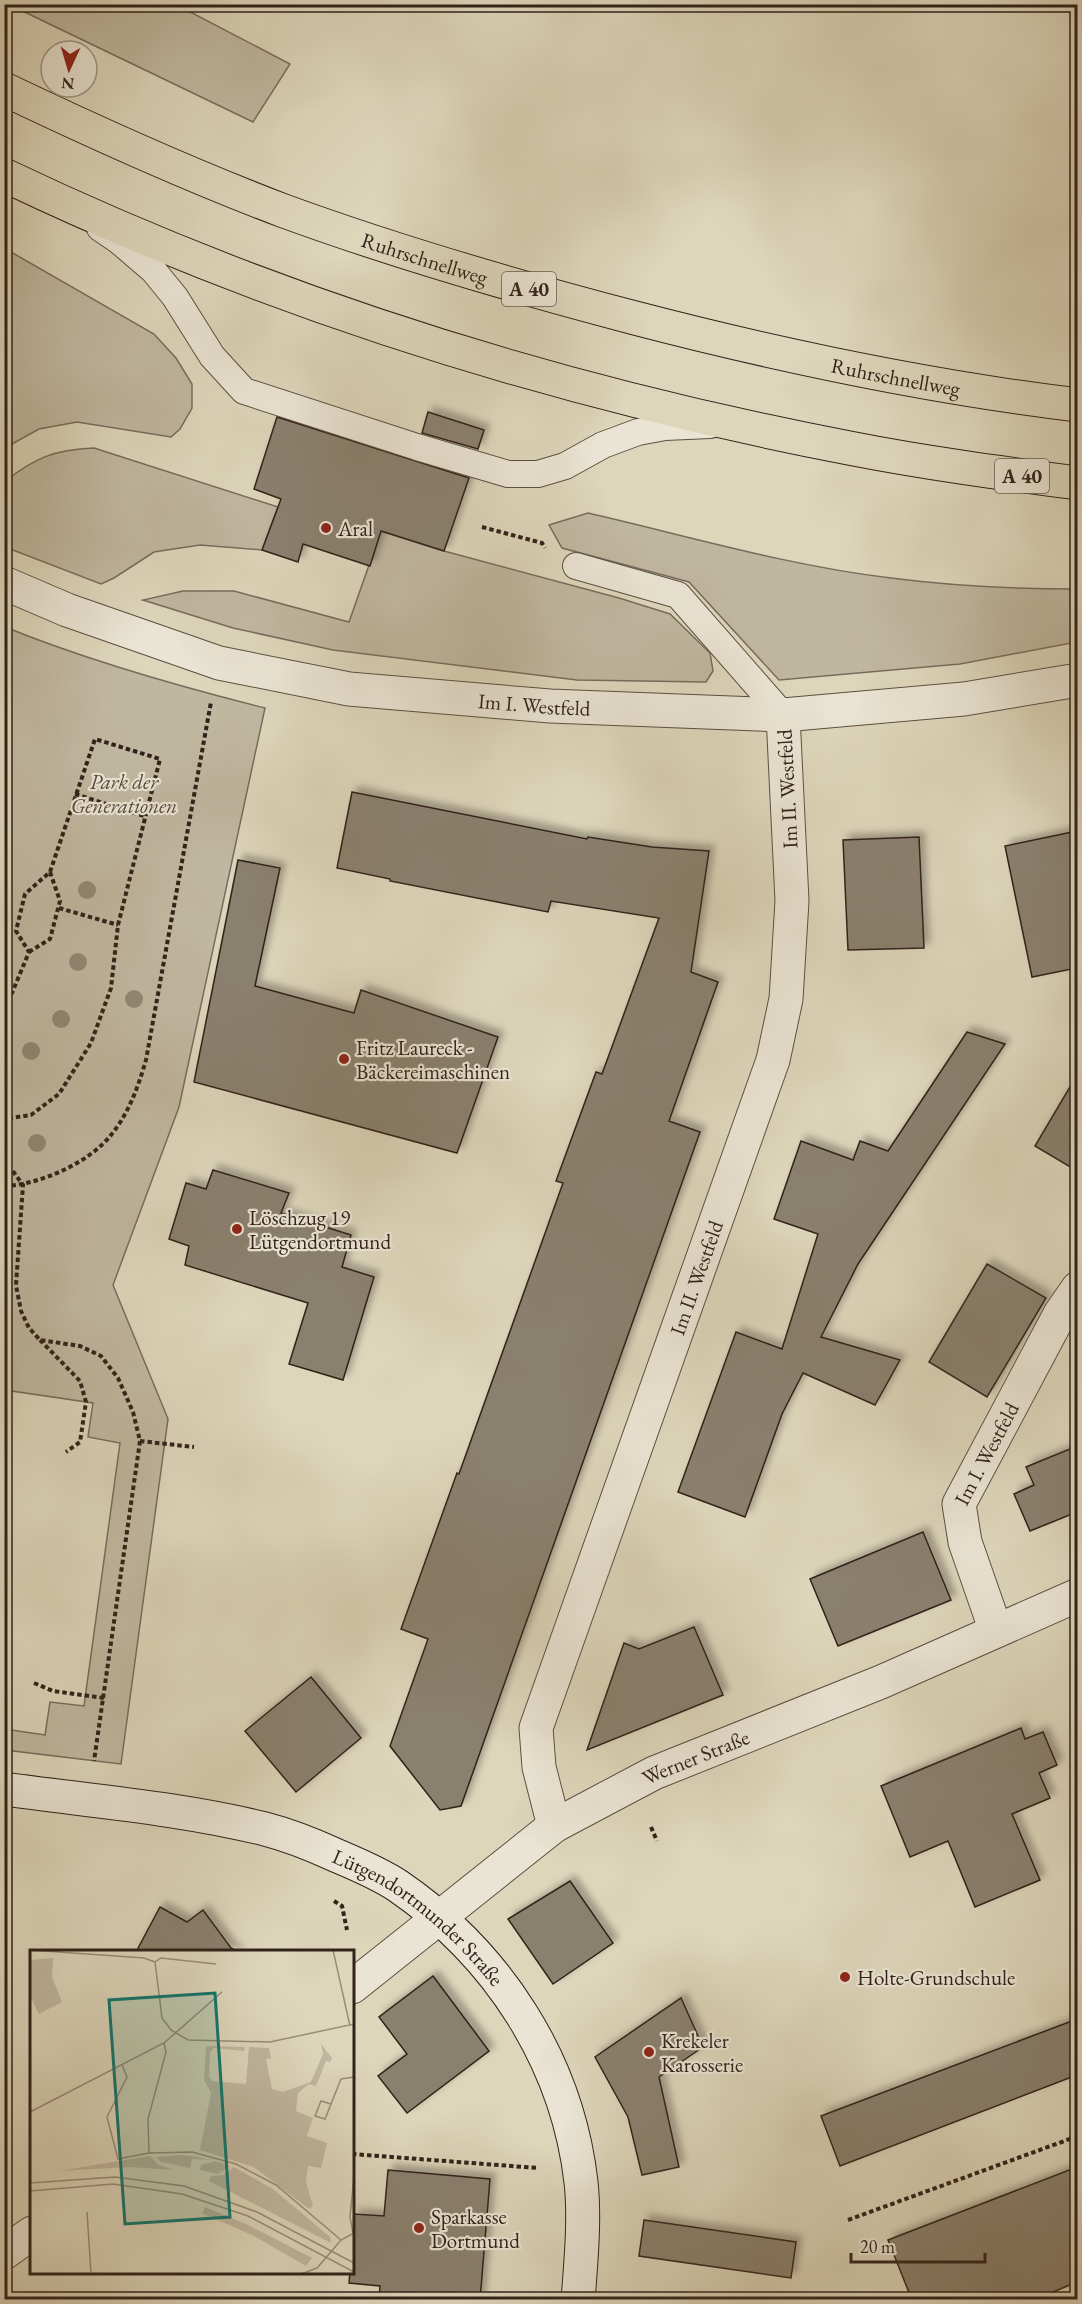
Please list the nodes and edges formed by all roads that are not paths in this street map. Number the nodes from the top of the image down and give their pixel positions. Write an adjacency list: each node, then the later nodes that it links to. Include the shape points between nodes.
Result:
1 (4, 89): 4 (highway, Ruhrschnellweg / A 40, via 103,136 284,211 475,274 822,363 917,382)
2 (4, 175): 3 (highway, A 40)
3 (38, 191): 5 (highway, A 40, via 222,269 334,311 562,382); 5 (lane, via 110,235 153,270 212,356 244,391 508,474 538,474 556,469 603,445 638,432 665,428 701,425)
4 (1077, 405)
5 (781, 434): 6 (highway, A 40, via 911,459)
6 (1077, 483)
7 (576, 566): 10 (lane, via 678,595)
8 (4, 583): 10 (street, Im I. Westfeld, via 76,614 219,663 349,689 550,706)
9 (1077, 680): 10 (street, Im I. Westfeld, via 964,699)
10 (783, 715): 15 (street, Im II. Westfeld, via 792,901 786,999 773,1060 536,1728 539,1767)
11 (1077, 1288): 13 (street, Im I. Westfeld, via 959,1504 965,1542)
12 (1077, 1595): 13 (street, Werner Straße)
13 (996, 1631): 15 (street, Werner Straße, via 881,1682 654,1773)
14 (4, 1789): 16 (street, Lütgendortmunder Straße, via 265,1829 309,1843 397,1885)
15 (554, 1826): 16 (street, Werner Straße)
16 (439, 1917): 17 (street, Werner Straße); 20 (street, Lütgendortmunder Straße, via 505,1987 529,2025 554,2078 571,2131 581,2182)
17 (354, 1985)
18 (30, 2234): 19 (street)
19 (4, 2253)
20 (578, 2300)

